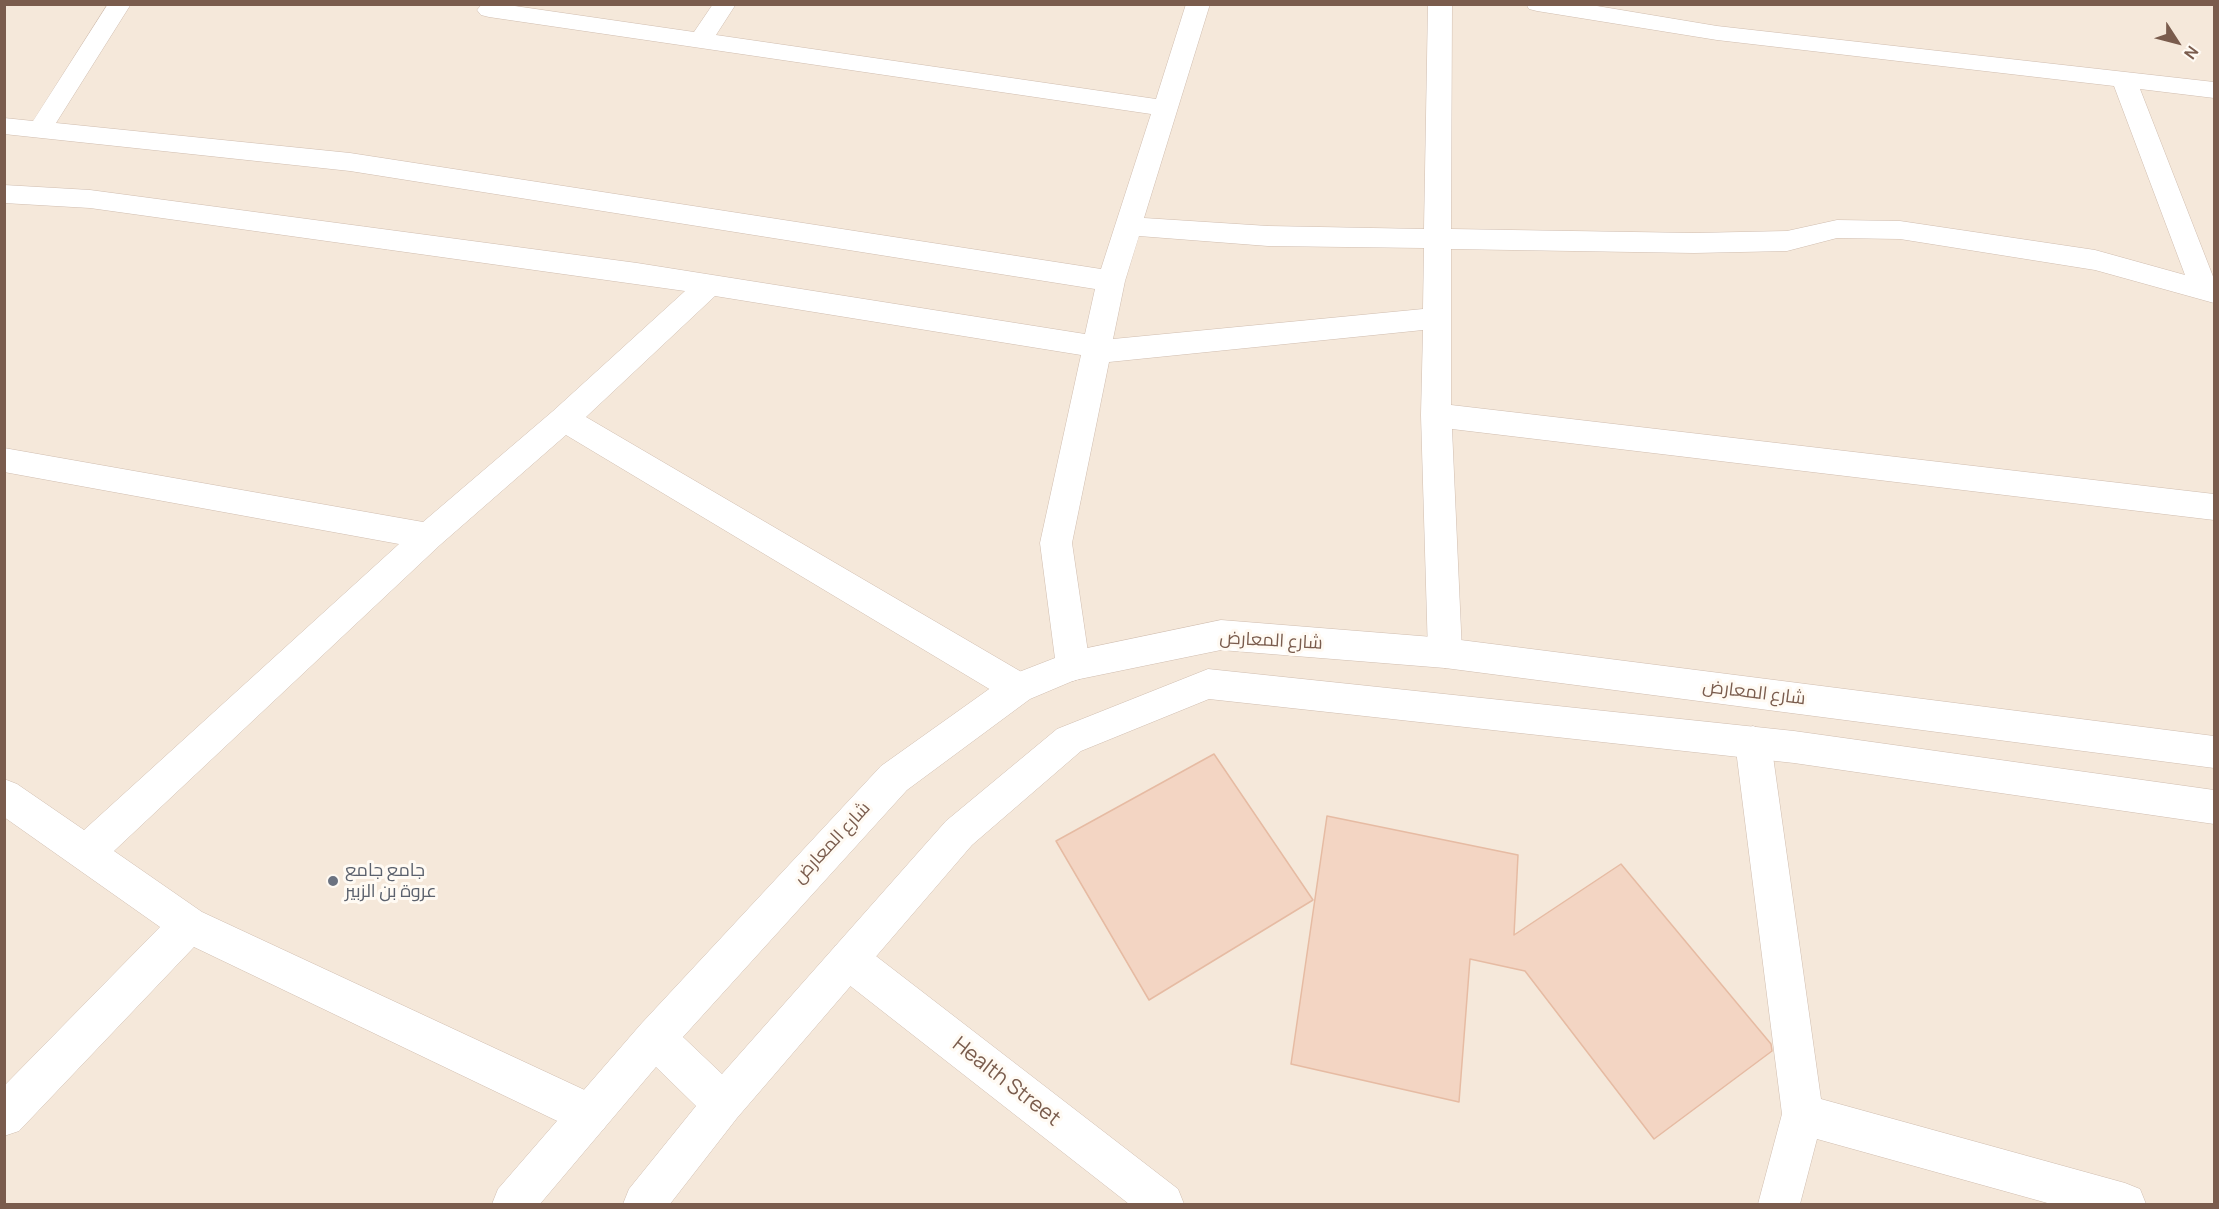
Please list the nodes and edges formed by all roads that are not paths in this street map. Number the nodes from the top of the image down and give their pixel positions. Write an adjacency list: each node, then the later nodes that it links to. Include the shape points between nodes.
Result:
1 (120, 4): 12 (street)
2 (725, 4): 7 (street)
3 (1198, 4): 10 (street)
4 (1440, 4): 15 (street)
5 (1537, 4): 8 (street, via 1716,23)
6 (489, 10): 7 (street)
7 (700, 41): 10 (street)
8 (2124, 80): 9 (street); 18 (street)
9 (2214, 90)
10 (1164, 108): 14 (street)
11 (4, 126): 12 (street)
12 (40, 129): 17 (street, via 350,162)
13 (4, 194): 16 (street, via 90,199)
14 (1130, 226): 15 (street); 17 (street)
15 (1438, 251): 18 (street, via 1787,241 1837,230 1900,230 2096,260); 19 (street)
16 (710, 285): 20 (street); 22 (street)
17 (1109, 291): 20 (street)
18 (2210, 292)
19 (1437, 309): 20 (street); 21 (street)
20 (1097, 346): 27 (street, via 1056,543)
21 (1436, 415): 24 (street); 26 (street)
22 (564, 419): 25 (street); 28 (street)
23 (4, 460): 25 (street)
24 (2214, 507)
25 (429, 536): 33 (street)
26 (1445, 653): 27 (street, شارع المعارض, via 1221,635); 30 (street, شارع المعارض)
27 (1073, 666): 28 (street, شارع المعارض)
28 (1018, 688): 36 (street, شارع المعارض, via 894,778)
29 (1753, 742): 32 (street); 35 (street, via 1208,684 1069,740 959,833); 39 (street)
30 (2214, 752)
31 (4, 796): 33 (street)
32 (2214, 807)
33 (86, 853): 34 (street)
34 (189, 924): 38 (street); 40 (street)
35 (849, 960): 37 (street); 43 (street, Health Street)
36 (655, 1038): 37 (street); 38 (street, شارع المعارض)
37 (723, 1104): 42 (street)
38 (589, 1114): 41 (street, شارع المعارض)
39 (1803, 1114): 44 (street); 45 (street)
40 (4, 1116)
41 (513, 1204)
42 (644, 1204)
43 (1163, 1204)
44 (1779, 1204)
45 (2125, 1204)

